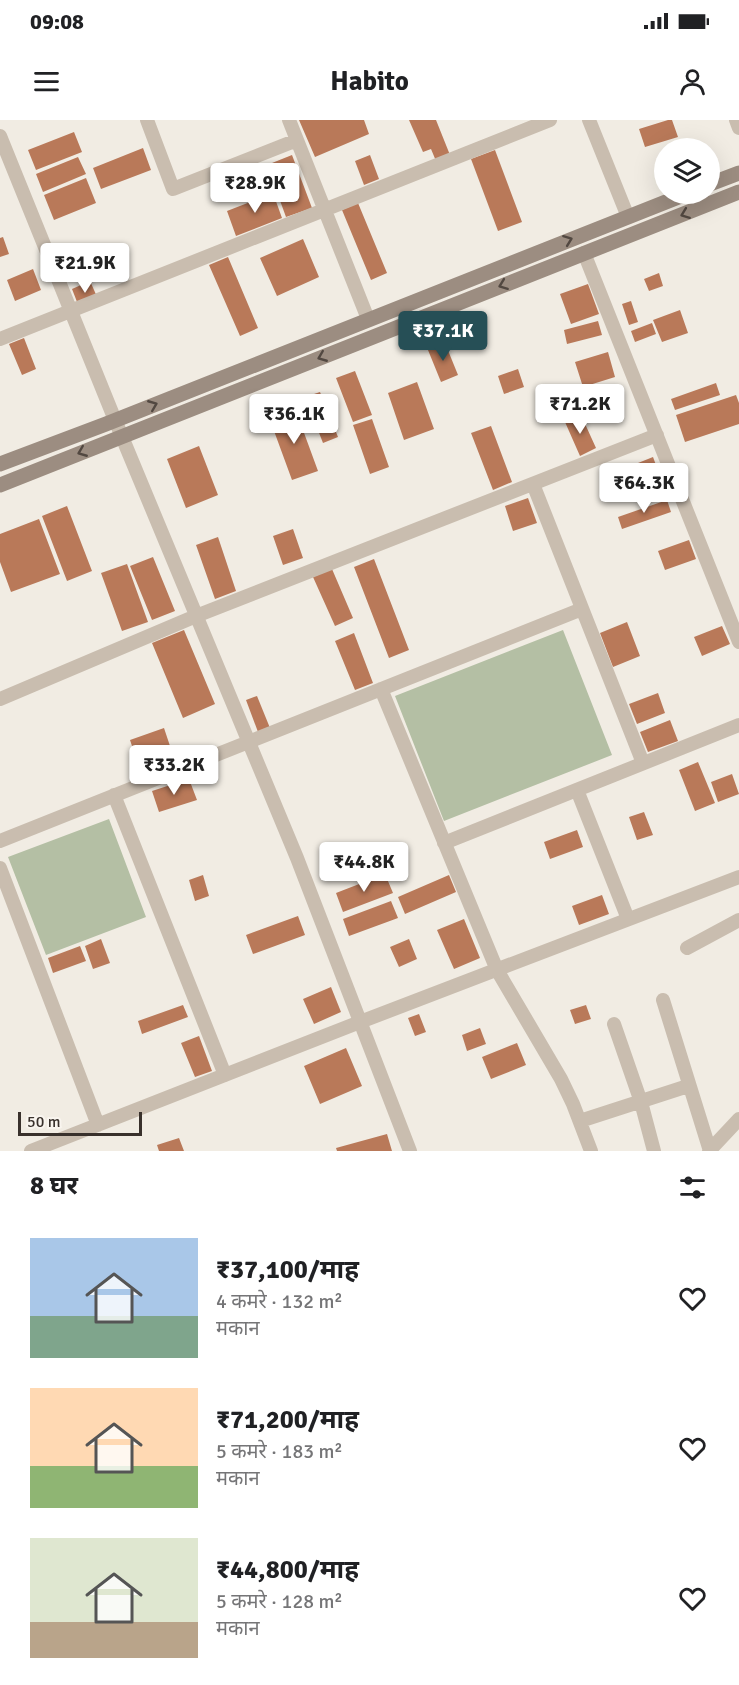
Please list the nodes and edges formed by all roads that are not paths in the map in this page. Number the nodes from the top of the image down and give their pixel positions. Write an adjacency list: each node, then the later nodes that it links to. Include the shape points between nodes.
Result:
1 (147, 120): 8 (street, via 173,189)
2 (289, 120): 8 (street)
3 (550, 120): 13 (street)
4 (589, 120): 14 (street)
5 (736, 120): 6 (street)
6 (739, 128)
7 (0, 136): 16 (street)
8 (297, 140): 13 (street)
9 (739, 173): 10 (street)
10 (720, 180)
11 (739, 192): 15 (street, one-way to 15)
12 (661, 204): 14 (street)
13 (325, 211): 16 (street); 17 (street)
14 (628, 217): 17 (street, one-way to 14)
15 (584, 253): 20 (street); 21 (street, one-way to 21)
16 (71, 311): 18 (street); 19 (street)
17 (368, 319): 19 (street, one-way to 17)
18 (0, 339)
19 (115, 420): 21 (street); 22 (street)
20 (657, 435): 23 (street); 27 (street)
21 (122, 437): 24 (street, one-way to 24); 26 (street)
22 (0, 464)
23 (533, 484): 25 (street); 26 (street)
24 (0, 485)
25 (582, 609): 28 (street); 32 (street)
26 (196, 616): 29 (street); 31 (street)
27 (739, 642)
28 (381, 689): 31 (street); 36 (street)
29 (0, 699)
30 (739, 725): 32 (street)
31 (248, 741): 34 (street); 44 (street)
32 (643, 763): 33 (street)
33 (577, 790): 36 (street); 39 (street)
34 (114, 795): 35 (street); 46 (street)
35 (0, 841)
36 (444, 843): 42 (street)
37 (0, 868): 51 (street)
38 (739, 877): 39 (street)
39 (628, 919): 42 (street)
40 (739, 920): 41 (street)
41 (687, 948)
42 (497, 970): 44 (street); 50 (street, via 561,1079)
43 (663, 1000): 47 (street)
44 (360, 1022): 46 (street); 53 (street)
45 (614, 1024): 48 (street)
46 (225, 1075): 51 (street)
47 (688, 1086): 48 (street); 56 (street)
48 (641, 1102): 50 (street); 55 (street)
49 (739, 1119): 56 (street)
50 (580, 1121): 54 (street)
51 (98, 1125): 52 (street)
52 (31, 1151)
53 (410, 1151)
54 (591, 1151)
55 (654, 1151)
56 (709, 1151)

